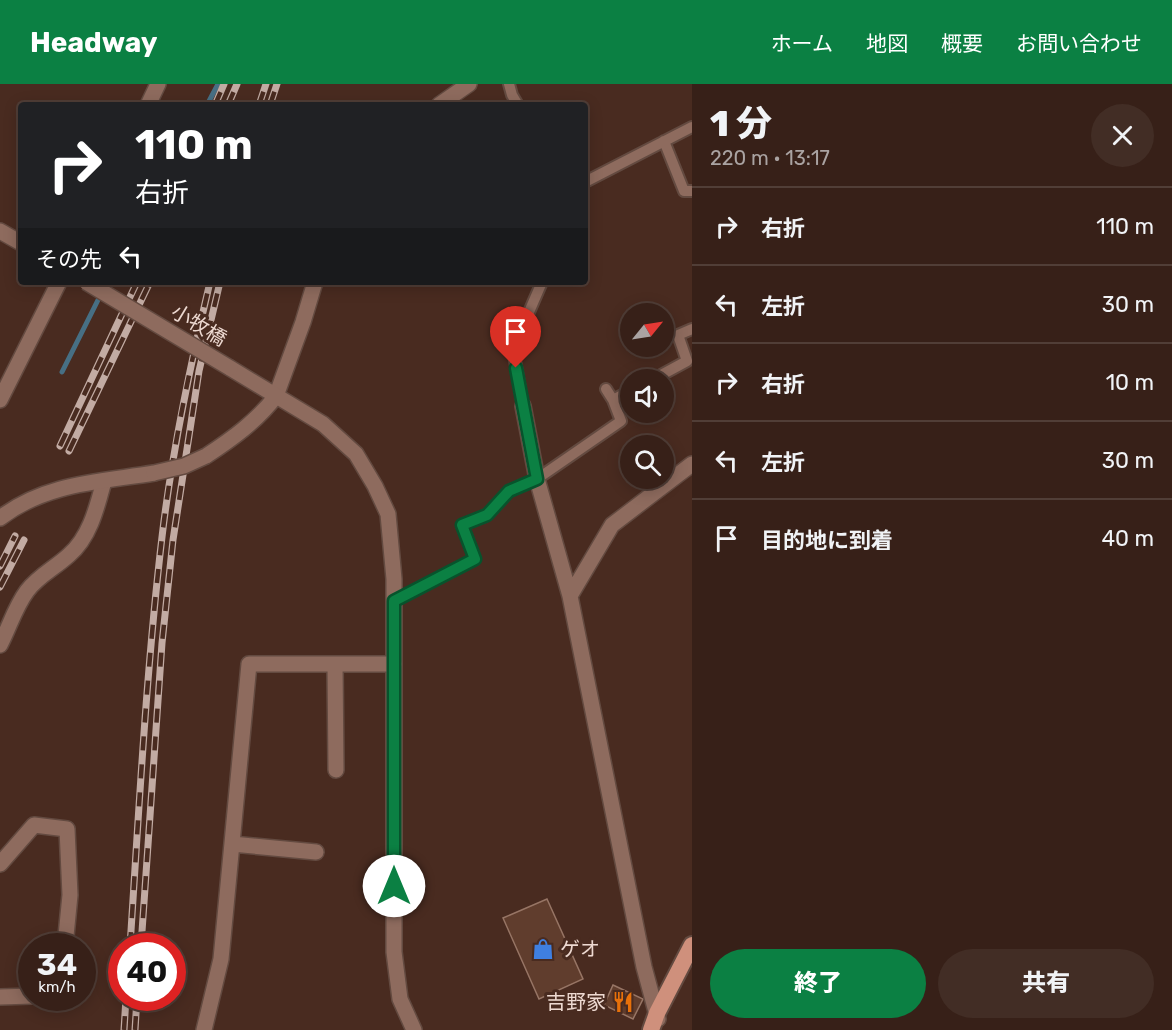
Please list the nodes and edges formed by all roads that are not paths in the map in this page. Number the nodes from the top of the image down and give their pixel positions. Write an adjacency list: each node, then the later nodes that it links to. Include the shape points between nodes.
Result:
1 (158, 84): 4 (street)
2 (469, 84): 5 (street)
3 (509, 84): 6 (lane)
4 (149, 102)
5 (443, 102)
6 (516, 102)
7 (692, 127): 8 (lane)
8 (664, 141): 9 (lane); 10 (lane, via 684,191)
9 (588, 180)
10 (692, 191)
11 (0, 231): 12 (street)
12 (18, 241)
13 (58, 285): 22 (street)
14 (91, 285): 20 (street, 小牧橋, bridge)
15 (314, 285): 20 (street)
16 (541, 285): 24 (lane, via 513,349)
17 (692, 329): 18 (lane, via 678,335 687,362)
18 (673, 369)
19 (606, 389): 23 (lane)
20 (276, 396): 27 (street, bridge, via 235,437 206,456 184,466); 30 (street, 小牧橋, via 323,424 356,454 375,486 388,514)
21 (620, 396): 23 (lane)
22 (0, 400)
23 (613, 400): 26 (lane, via 621,421)
24 (523, 406): 26 (street)
25 (692, 464): 29 (street, via 612,525)
26 (537, 479): 29 (street); 30 (lane, via 509,491 487,515 462,525 475,559)
27 (104, 481): 28 (street, via 38,495); 31 (street, via 83,538 70,555 26,592)
28 (0, 518)
29 (570, 596): 42 (street, via 644,967)
30 (394, 601): 33 (street, 小牧橋)
31 (0, 645)
32 (335, 664): 33 (street); 34 (street); 35 (street, via 249,664)
33 (394, 664): 44 (street, 小牧橋, via 394,952 400,999)
34 (336, 770)
35 (232, 844): 36 (street); 43 (street, via 221,959)
36 (316, 852)
37 (0, 864): 38 (street, via 34,825 67,829 70,895)
38 (66, 933)
39 (692, 945): 42 (highway)
40 (18, 996): 41 (street)
41 (0, 997)
42 (657, 1013): 45 (highway); 46 (street)
43 (204, 1030)
44 (414, 1030)
45 (651, 1030)
46 (659, 1030)

